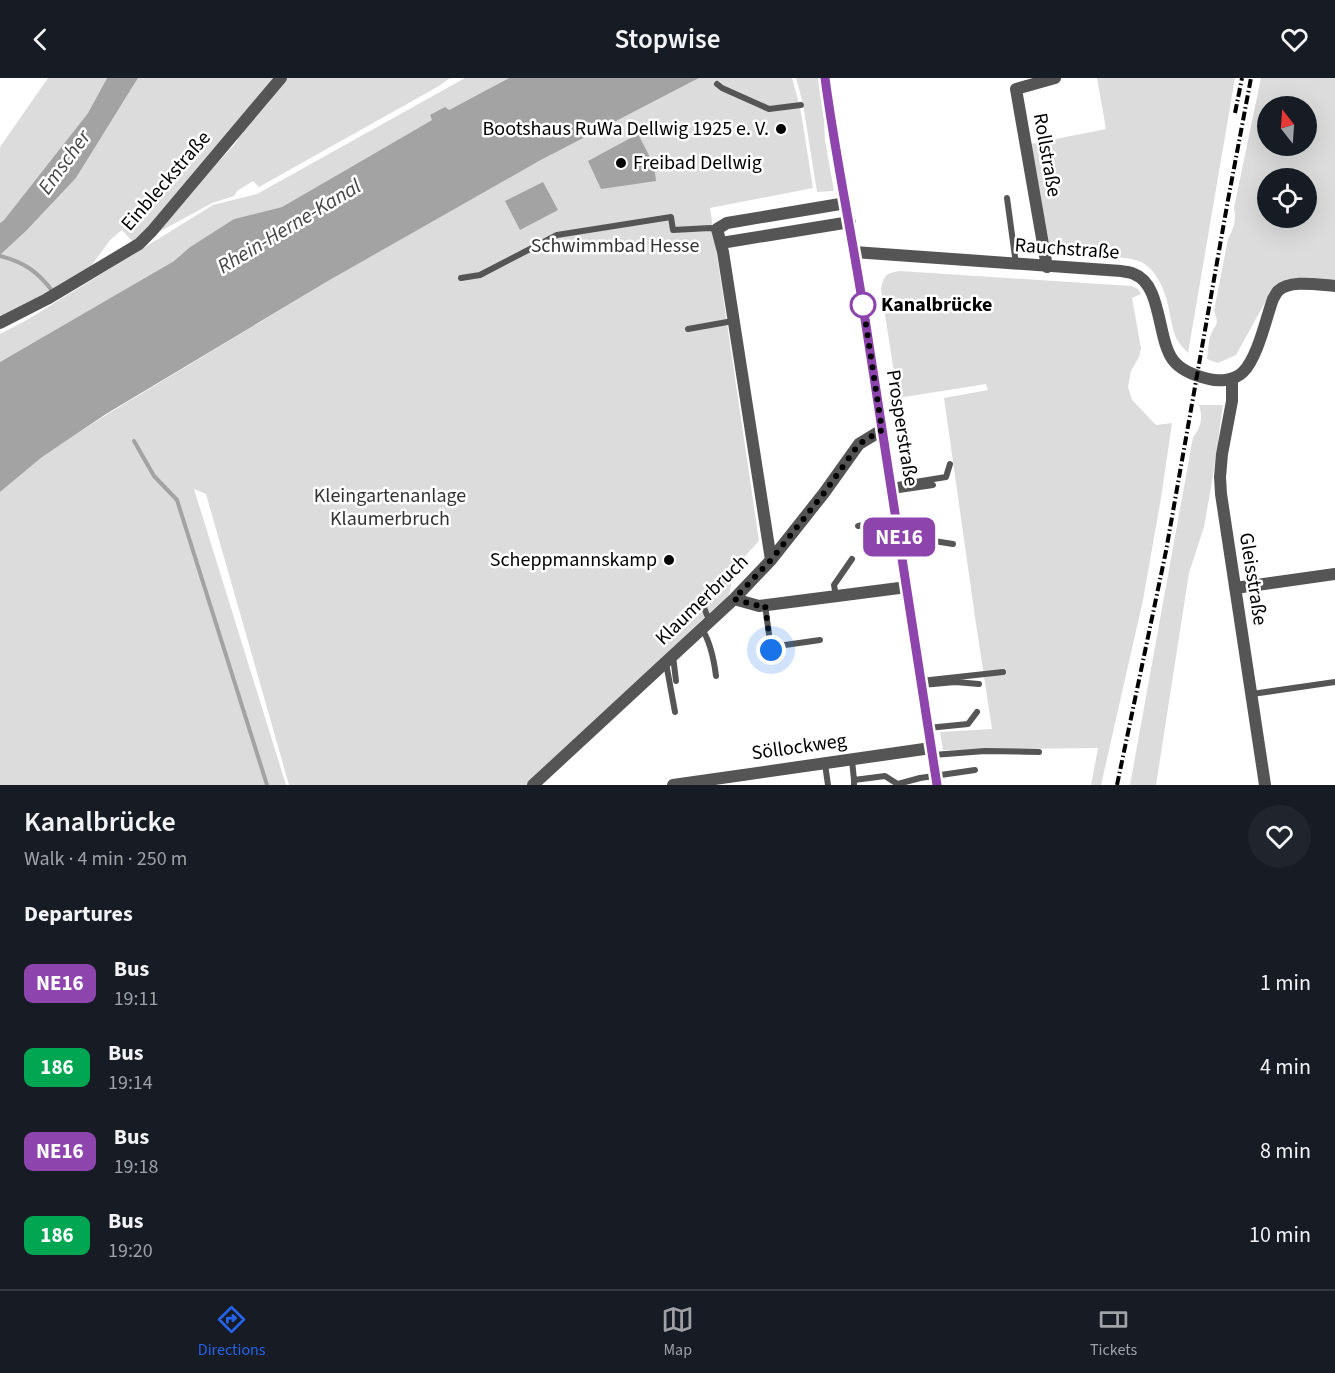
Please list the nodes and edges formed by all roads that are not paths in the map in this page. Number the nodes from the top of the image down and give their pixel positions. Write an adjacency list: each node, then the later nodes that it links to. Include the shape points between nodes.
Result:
1 (281, 78): 18 (street, Einbleckstraße, via 146,238)
2 (825, 78): 8 (main road, Prosperstraße)
3 (1055, 78): 5 (street, Rollstraße)
4 (717, 84): 6 (lane, via 769,109)
5 (1015, 84): 14 (street, Rollstraße)
6 (801, 105)
7 (1007, 198): 13 (lane)
8 (846, 203): 9 (main road, Prosperstraße); 10 (street)
9 (850, 222): 11 (street); 12 (main road, Prosperstraße)
10 (717, 229): 11 (street); 15 (lane, via 673,231 671,217 557,235 480,275)
11 (721, 243): 17 (street)
12 (854, 252): 13 (street, Rauchstraße); 21 (main road, Prosperstraße)
13 (1016, 264): 14 (street, Rauchstraße)
14 (1047, 267): 20 (street, Rauchstraße, via 1136,274 1151,292 1173,361 1209,380)
15 (461, 278)
16 (1335, 286): 20 (street, via 1295,284 1278,290 1253,357 1243,372)
17 (734, 321): 19 (lane); 30 (street)
18 (0, 323)
19 (688, 330)
20 (1232, 379): 34 (street, Gleisstraße, via 1220,477)
21 (882, 430): 24 (main road, Prosperstraße); 30 (street, Klaumerbruch, via 859,444)
22 (950, 464): 24 (lane, via 946,477)
23 (933, 485): 24 (lane)
24 (891, 489): 25 (main road, Prosperstraße)
25 (896, 519): 26 (lane); 28 (main road, Prosperstraße)
26 (858, 526)
27 (953, 544): 28 (lane, via 934,541)
28 (900, 547): 33 (main road, Prosperstraße)
29 (852, 559): 35 (lane, via 834,585)
30 (771, 560): 36 (street, Klaumerbruch)
31 (1335, 574): 34 (street)
32 (733, 576): 38 (lane, via 705,592 702,599)
33 (907, 587): 35 (street); 45 (main road, Prosperstraße)
34 (1235, 588): 47 (street, Gleisstraße)
35 (836, 596): 37 (street)
36 (734, 599): 37 (street); 38 (street, Klaumerbruch)
37 (765, 605): 39 (lane, via 771,649)
38 (706, 625): 40 (street, Klaumerbruch); 42 (lane)
39 (820, 640)
40 (670, 659): 43 (lane); 48 (lane); 60 (street, Klaumerbruch)
41 (1003, 672): 45 (lane)
42 (716, 676)
43 (676, 681)
44 (1335, 682): 47 (lane)
45 (921, 683): 46 (lane); 50 (main road, Prosperstraße)
46 (979, 684)
47 (1251, 694): 63 (street, Gleisstraße)
48 (675, 712)
49 (977, 712): 50 (lane, via 968,723)
50 (928, 728): 51 (main road, Prosperstraße)
51 (931, 752): 52 (lane); 53 (street, Söllockweg); 56 (main road, Prosperstraße)
52 (1039, 752)
53 (851, 759): 54 (street, Söllockweg); 57 (lane)
54 (825, 763): 58 (street, Söllockweg); 62 (lane)
55 (975, 770): 56 (lane)
56 (936, 780): 59 (lane)
57 (854, 782): 59 (lane, via 885,776)
58 (693, 783): 61 (street, Söllockweg)
59 (898, 784)
60 (533, 785)
61 (673, 785)
62 (828, 785)
63 (1265, 785)

